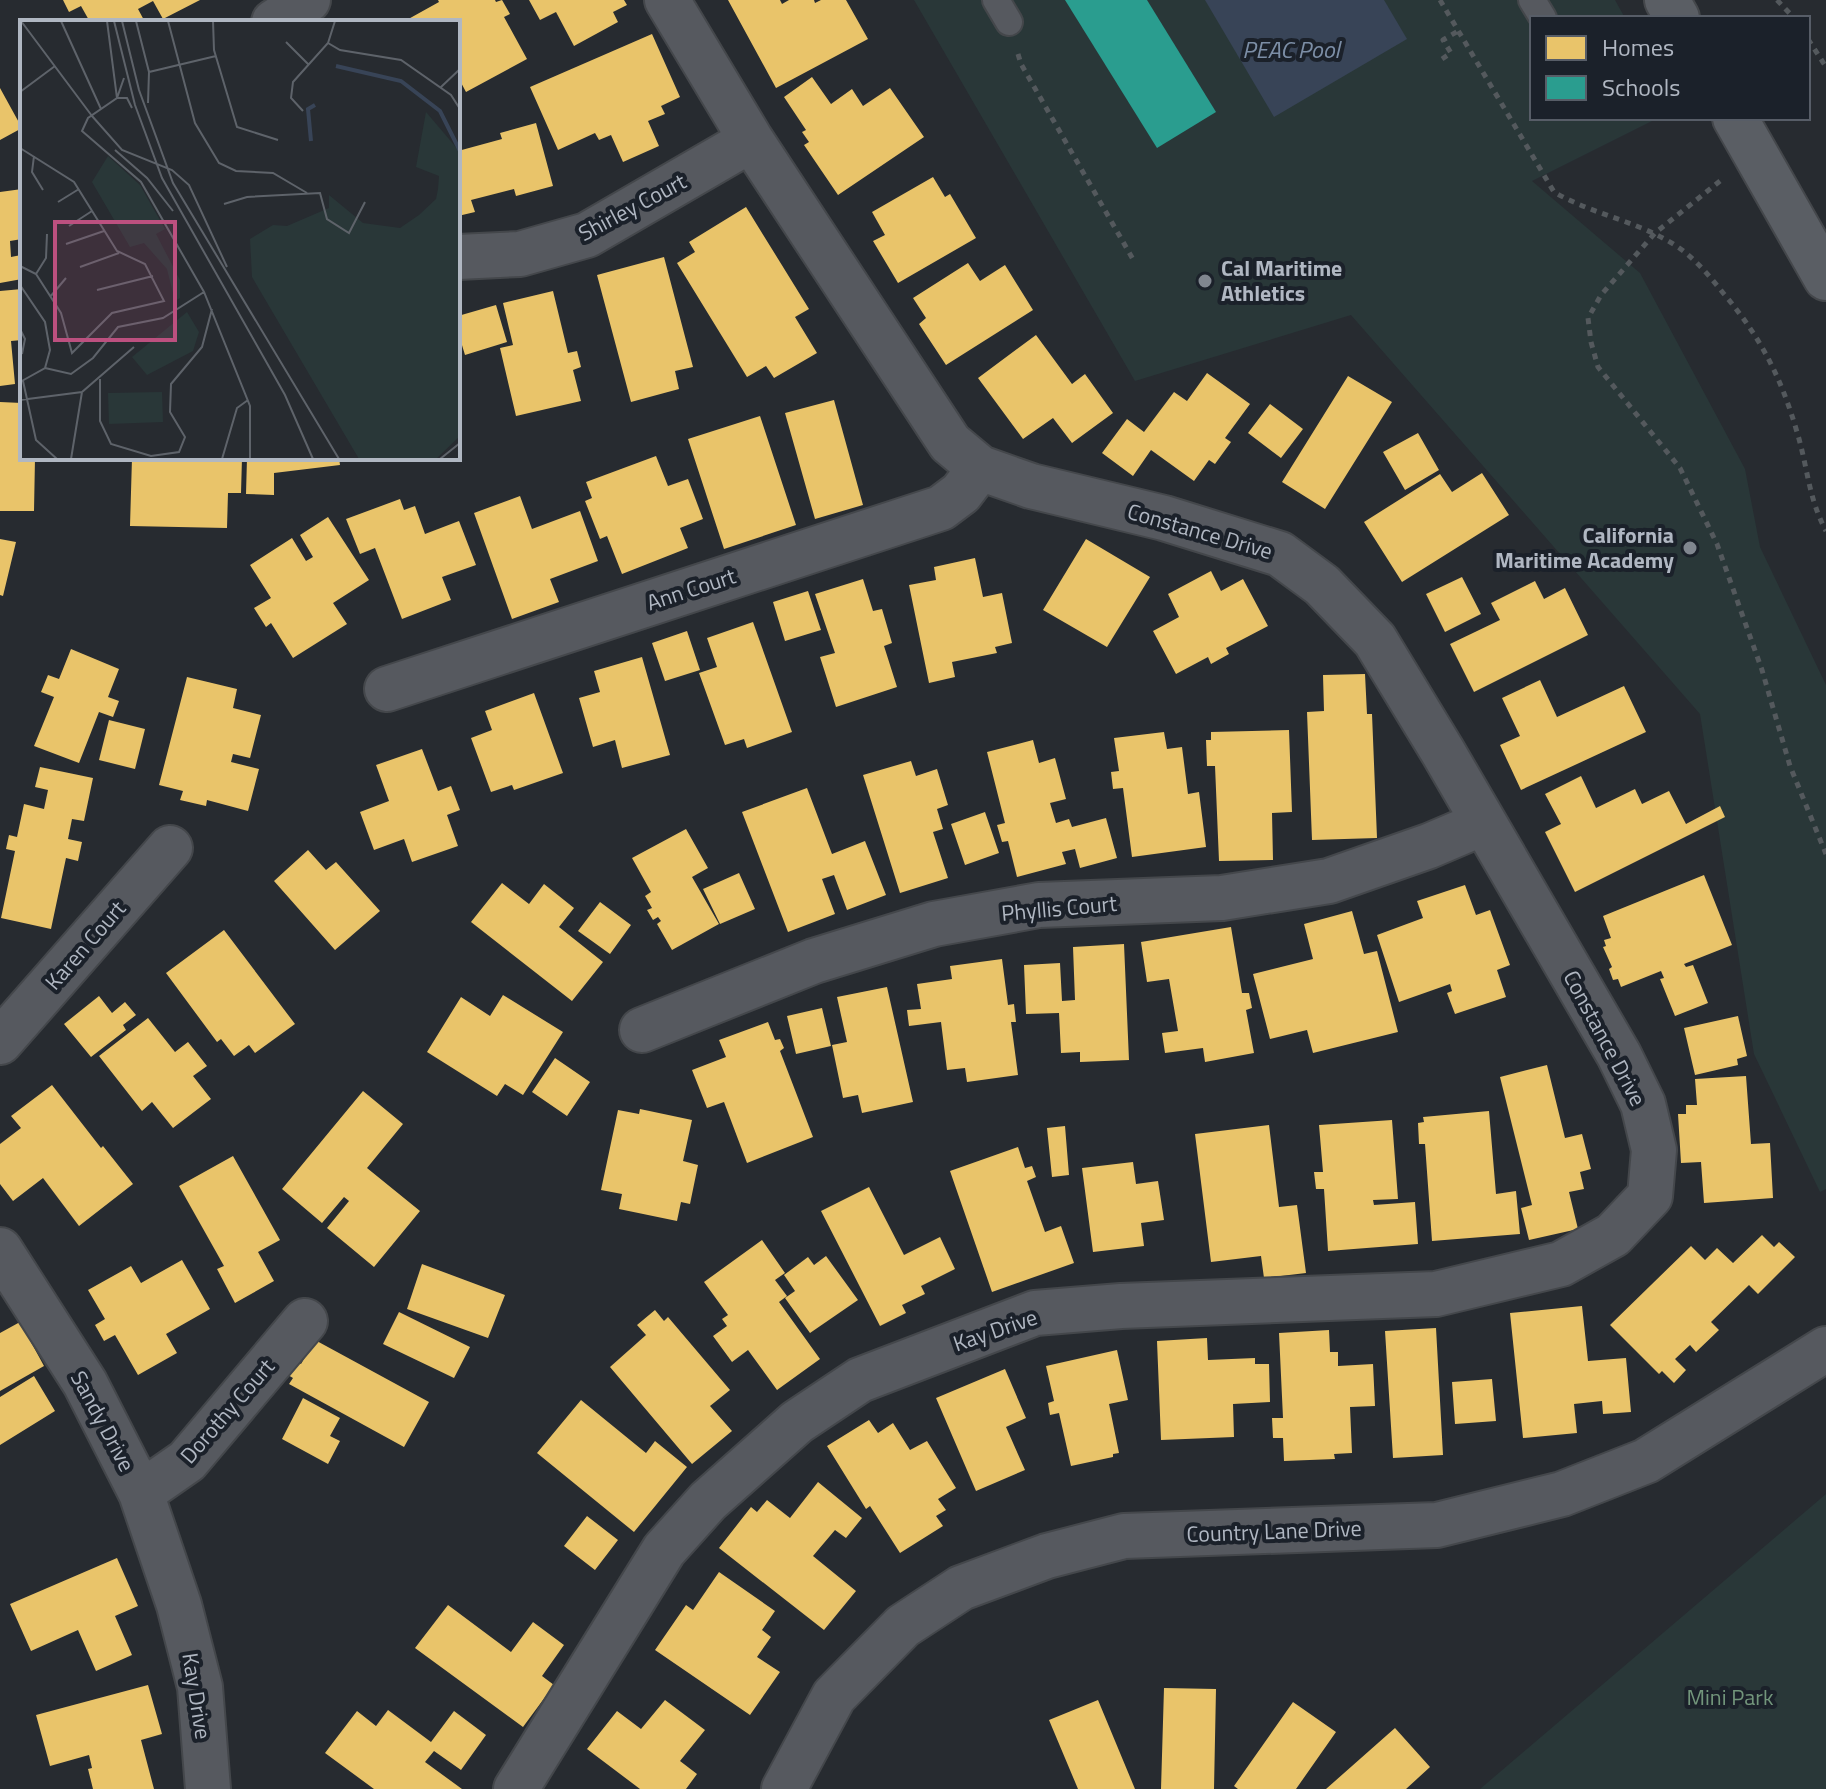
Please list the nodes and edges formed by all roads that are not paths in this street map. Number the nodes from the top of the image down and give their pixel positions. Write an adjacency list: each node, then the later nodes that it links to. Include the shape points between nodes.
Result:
1 (308, 0): 3 (street)
2 (667, 0): 5 (street, Constance Drive)
3 (277, 20)
4 (1745, 135): 7 (street)
5 (751, 140): 6 (street, Shirley Court, via 587,235 520,254); 8 (street, Constance Drive, via 950,443)
6 (460, 257)
7 (1826, 278)
8 (980, 468): 9 (street, Ann Court, via 941,508); 10 (street, Constance Drive, via 1280,554 1322,585 1375,640)
9 (387, 689)
10 (1483, 823): 12 (street, Phyllis Court, via 1329,881 1222,898 1039,905 934,924 814,961); 14 (street, Constance Drive, via 1643,1104 1654,1150)
11 (170, 848): 13 (street, Karen Court)
12 (642, 1030)
13 (0, 1042)
14 (1650, 1196): 21 (street, Kay Drive, via 1613,1235 1561,1264 1450,1291 1035,1313 860,1380 797,1422 708,1501 664,1550)
15 (0, 1250): 18 (street, Sandy Drive, via 85,1383)
16 (305, 1321): 18 (street, Dorothy Court, via 187,1461)
17 (1826, 1349): 22 (street, Country Lane Drive, via 1646,1461 1562,1494 1437,1525 1124,1536 1047,1556 961,1588 903,1626 834,1696)
18 (141, 1493): 19 (street, Sandy Drive)
19 (179, 1605): 20 (street, Kay Drive, via 200,1687)
20 (208, 1789)
21 (516, 1789)
22 (784, 1789)

